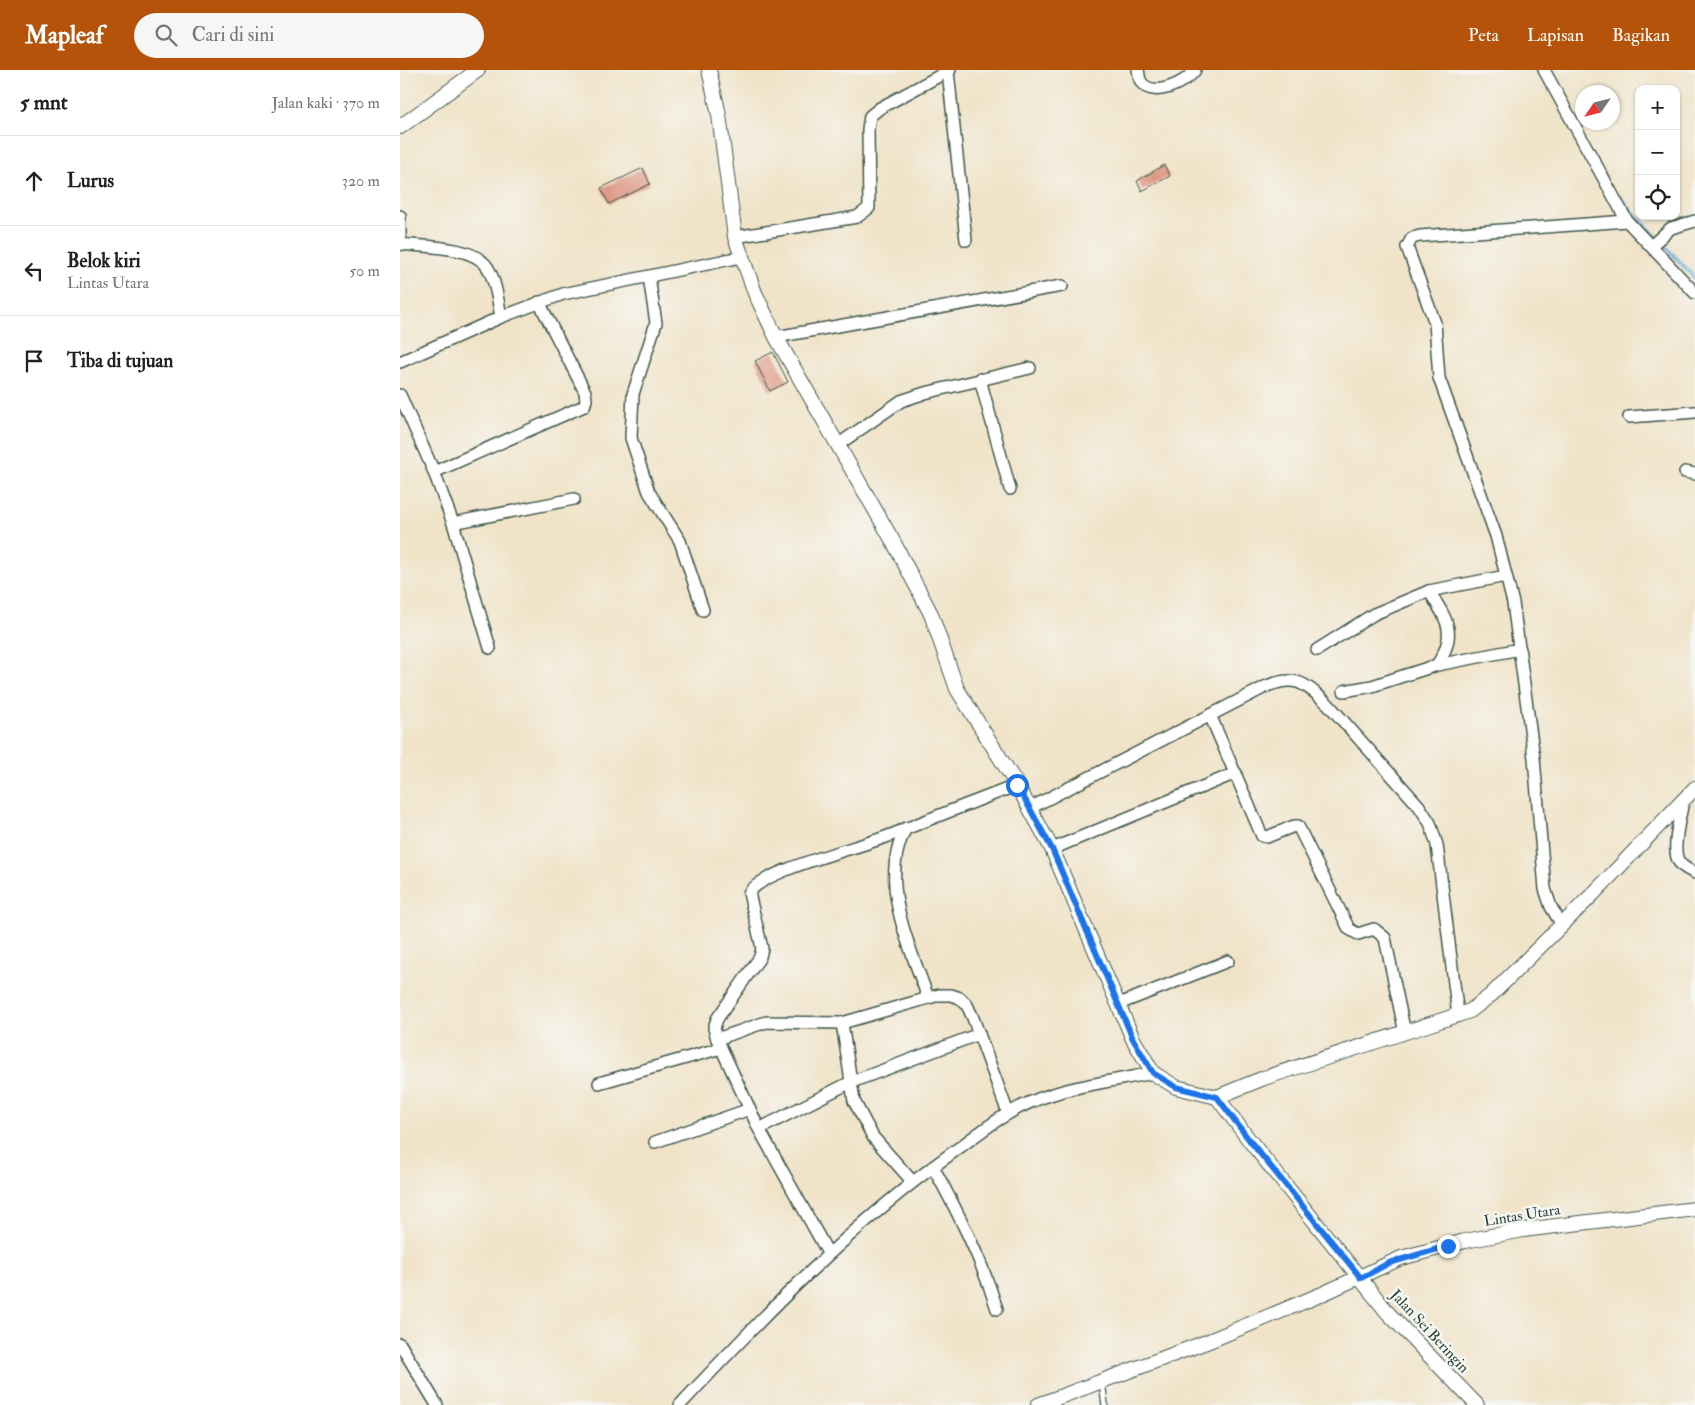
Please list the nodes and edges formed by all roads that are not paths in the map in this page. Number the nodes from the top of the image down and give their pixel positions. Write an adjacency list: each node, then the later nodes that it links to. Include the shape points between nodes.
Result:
1 (478, 70): 7 (street)
2 (709, 70): 11 (street)
3 (1138, 70): 4 (street, via 1141,81 1148,88 1161,89 1186,79)
4 (1195, 70)
5 (1544, 70): 10 (street)
6 (949, 71): 11 (street, via 870,116 869,208 864,214); 12 (street)
7 (400, 126)
8 (400, 216): 13 (street)
9 (1695, 221): 14 (street, via 1671,228)
10 (1627, 222): 14 (street); 33 (street, via 1420,236 1412,238 1406,247 1436,323 1439,378 1478,484)
11 (736, 238): 15 (street)
12 (966, 240)
13 (400, 244): 20 (street, via 469,252 477,257 491,276)
14 (1652, 245): 18 (street)
15 (741, 257): 16 (street); 21 (street)
16 (649, 277): 19 (street); 35 (street, via 656,323 633,394 631,438 649,492 680,542)
17 (1062, 286): 21 (street)
18 (1695, 293)
19 (539, 302): 20 (street); 29 (street, via 585,392 584,406)
20 (501, 317): 22 (street)
21 (776, 336): 28 (street)
22 (400, 362)
23 (1030, 368): 24 (street)
24 (980, 379): 28 (street, via 901,401); 30 (street)
25 (400, 395): 29 (street)
26 (1695, 412): 27 (street)
27 (1629, 416)
28 (839, 444): 43 (street, via 931,614 957,689)
29 (434, 472): 32 (street)
30 (1010, 489)
31 (574, 499): 32 (street)
32 (453, 523): 36 (street)
33 (1506, 576): 34 (street); 37 (street)
34 (1429, 591): 38 (street, via 1374,614); 39 (street, via 1448,624 1445,653)
35 (703, 610)
36 (490, 648)
37 (1520, 649): 39 (street); 50 (street, via 1534,758 1545,889)
38 (1317, 650)
39 (1437, 665): 40 (street)
40 (1344, 692)
41 (1210, 715): 42 (street); 46 (street); 54 (street, via 1284,679 1296,681 1328,704 1419,806 1437,845)
42 (1236, 773): 48 (street); 56 (street, via 1262,836 1298,826 1349,929 1358,934 1374,929 1385,938)
43 (1017, 785): 46 (street); 47 (street)
44 (1695, 788): 45 (street)
45 (1683, 802): 49 (street, via 1675,851 1684,868); 50 (street)
46 (1030, 808): 48 (street)
47 (906, 828): 52 (street, via 897,844 895,884 901,922); 58 (street, via 783,872 753,887 749,900 762,948 760,957 717,1019 714,1028)
48 (1052, 849): 53 (street)
49 (1695, 873)
50 (1562, 925): 54 (street, via 1492,995)
51 (1228, 961): 53 (street)
52 (928, 998): 55 (street); 57 (street, via 951,995 960,998 967,1004)
53 (1119, 1004): 59 (street, via 1133,1039)
54 (1458, 1016): 56 (street)
55 (842, 1023): 58 (street, via 766,1022); 61 (street)
56 (1405, 1033): 62 (street, via 1264,1078)
57 (979, 1034): 61 (street); 64 (street)
58 (719, 1043): 60 (street); 63 (street)
59 (1153, 1073): 62 (street, via 1176,1087); 64 (street, via 1057,1093)
60 (599, 1083)
61 (849, 1083): 65 (street); 68 (street, via 862,1120)
62 (1217, 1097): 71 (street, Jalan Sei Beringin)
63 (750, 1110): 65 (street); 66 (street)
64 (1008, 1113): 67 (street)
65 (759, 1128): 70 (street)
66 (655, 1142)
67 (932, 1167): 68 (street); 72 (street, via 976,1249)
68 (912, 1181): 70 (street)
69 (1695, 1209): 71 (street, Lintas Utara, via 1474,1239 1401,1258)
70 (828, 1253): 76 (street)
71 (1361, 1278): 74 (street, Lintas Utara, via 1209,1341); 79 (street, Jalan Sei Beringin, via 1388,1313)
72 (997, 1309)
73 (400, 1344): 75 (street)
74 (1102, 1380): 77 (street, Lintas Utara); 78 (lane)
75 (437, 1405)
76 (680, 1405)
77 (1038, 1405)
78 (1106, 1405)
79 (1478, 1405)

